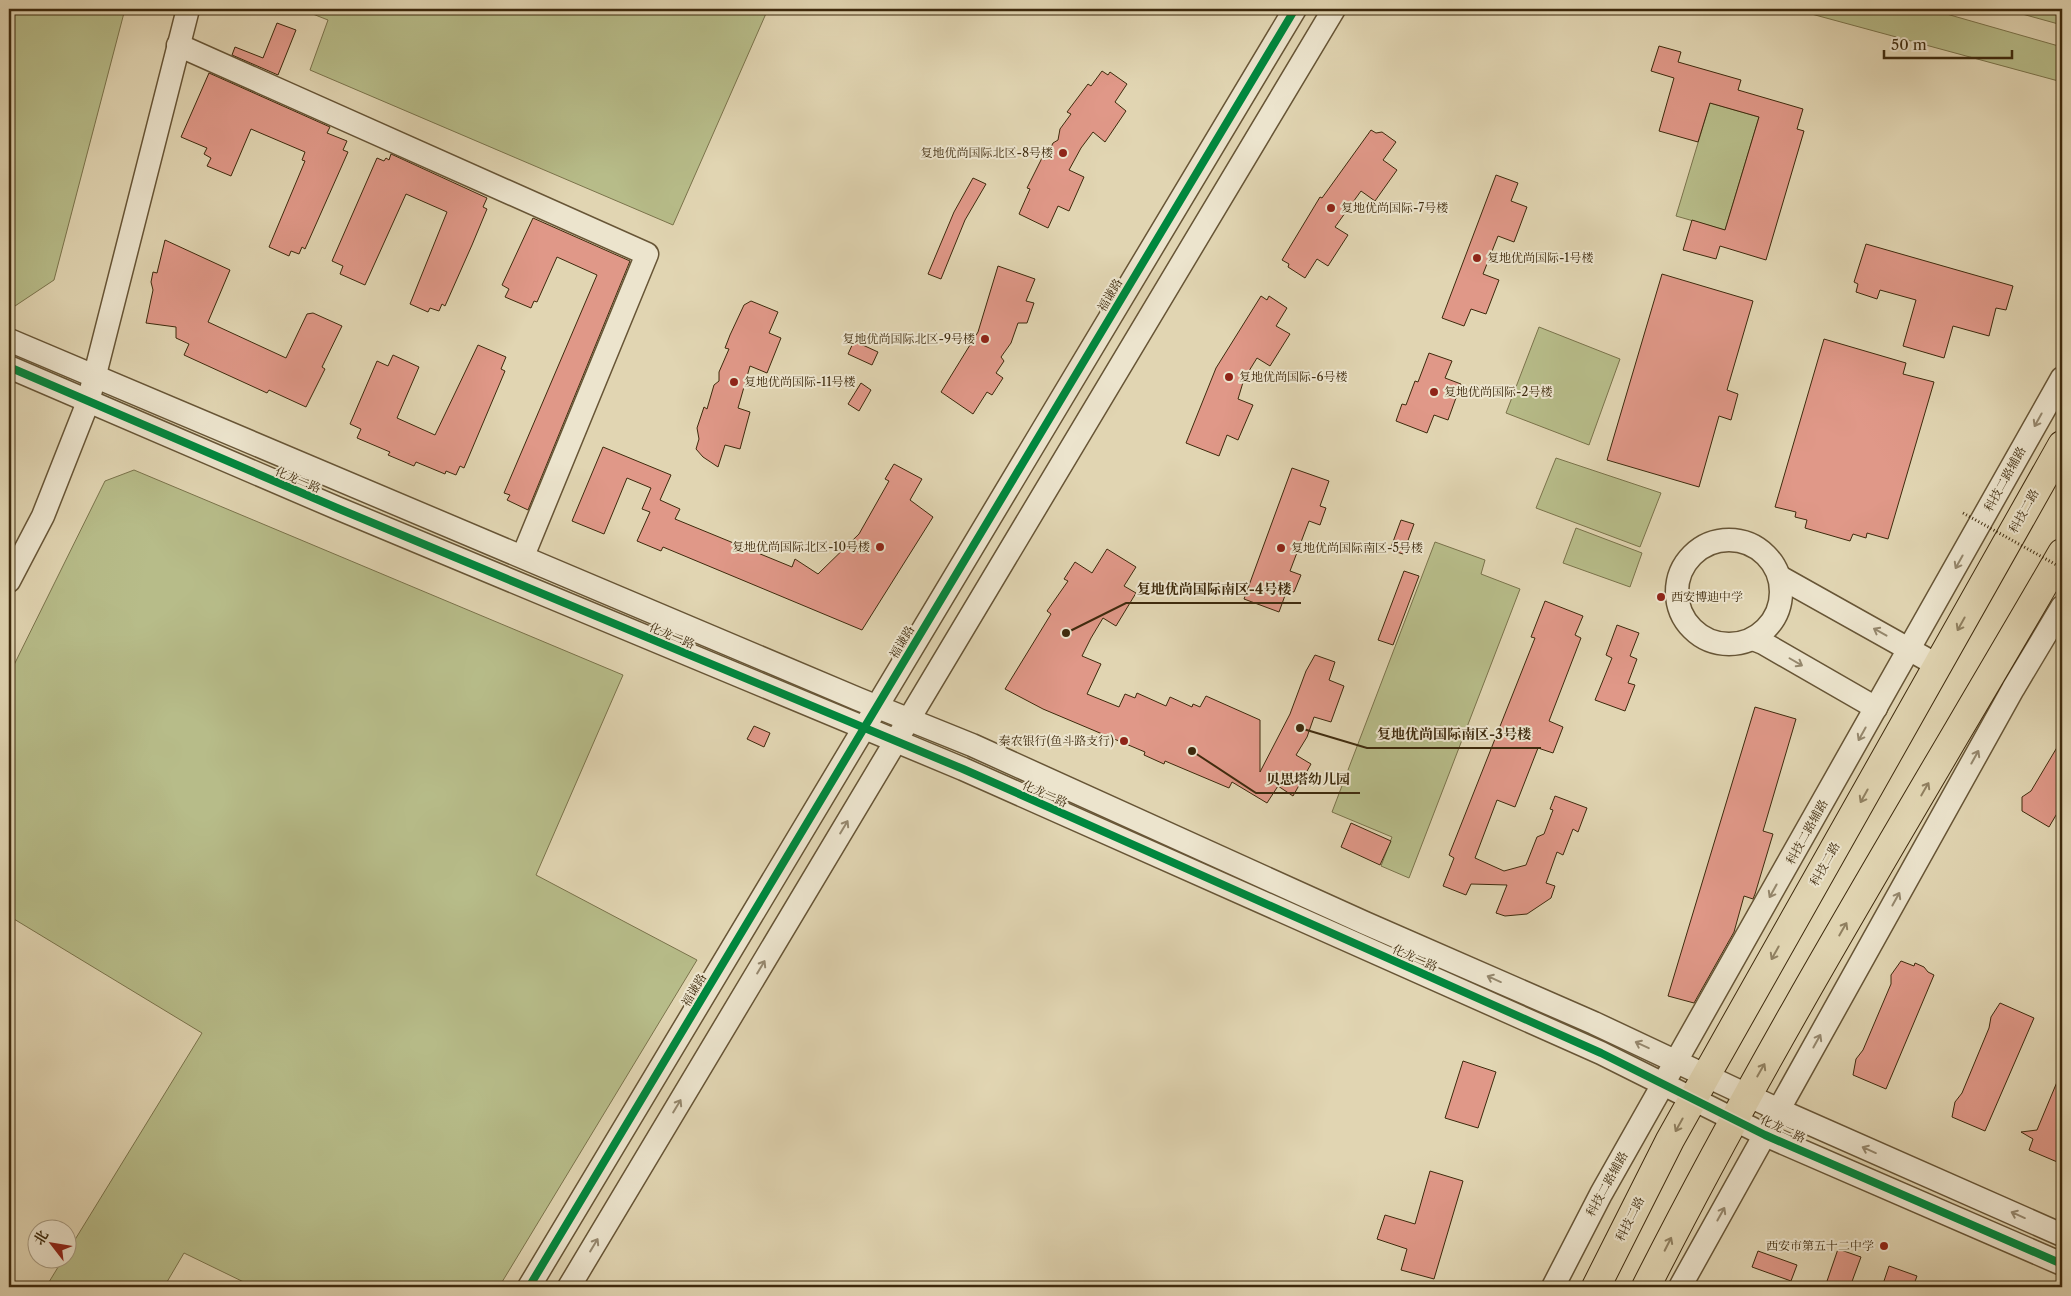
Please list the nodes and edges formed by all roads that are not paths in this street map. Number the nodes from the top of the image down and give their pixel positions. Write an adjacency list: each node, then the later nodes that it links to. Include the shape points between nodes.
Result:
1 (188, 9): 4 (street)
2 (1295, 9): 19 (street, 福谦路)
3 (1334, 9): 21 (street)
4 (178, 45): 7 (street); 12 (street, via 646,254)
5 (9, 340): 7 (street, 化龙二路)
6 (9, 367): 9 (street, 化龙二路)
7 (95, 375): 9 (street); 12 (street, 化龙二路)
8 (2062, 378): 17 (street, 科技二路辅路, one-way to 17)
9 (88, 402): 14 (street, via 42,516); 22 (street, 化龙二路)
10 (2062, 444): 18 (main road, 科技二路, one-way to 18)
11 (2062, 553): 27 (main road, one-way to 11)
12 (523, 556): 19 (street, 化龙二路)
13 (1780, 577): 16 (street, via 1782,596 1778,613 1768,628); 16 (street, via 1772,561 1759,548 1743,541 1724,539 1707,544 1682,568 1677,600 1682,616 1692,630 1705,640 1721,644); 17 (street, one-way to 13)
14 (9, 581)
15 (2062, 607): 29 (street, one-way to 15, via 2008,697)
16 (1753, 639): 20 (street, one-way to 20)
17 (1910, 648): 18 (street); 20 (street, 科技二路辅路)
18 (1937, 665): 25 (main road, 科技二路, one-way to 25)
19 (877, 707): 21 (street, 化龙二路); 22 (street, 福谦路)
20 (1876, 708): 24 (street, 科技二路辅路, one-way to 24)
21 (909, 720): 23 (street); 24 (street, 化龙二路, one-way to 21, via 972,745)
22 (864, 728): 23 (street, 化龙二路); 34 (street, 福谦路)
23 (895, 742): 26 (street, 化龙二路); 35 (street, one-way to 23)
24 (1678, 1061): 25 (street, 化龙二路); 26 (street, 科技二路辅路)
25 (1707, 1074): 27 (street, 化龙二路); 28 (main road, 科技二路)
26 (1665, 1084): 28 (street, 化龙二路); 36 (street, 科技二路辅路, via 1601,1194)
27 (1747, 1094): 29 (street, 化龙二路); 30 (main road)
28 (1694, 1098): 30 (street, 化龙二路); 37 (main road, 科技二路, one-way to 37)
29 (1779, 1110): 31 (street); 32 (street, 化龙二路, one-way to 29)
30 (1734, 1118): 31 (street, 化龙二路); 38 (main road, one-way to 30)
31 (1765, 1134): 33 (street, 化龙二路); 39 (street, one-way to 31)
32 (2062, 1235)
33 (2062, 1264)
34 (529, 1287)
35 (569, 1287)
36 (1553, 1287)
37 (1596, 1287)
38 (1646, 1287)
39 (1680, 1287)

